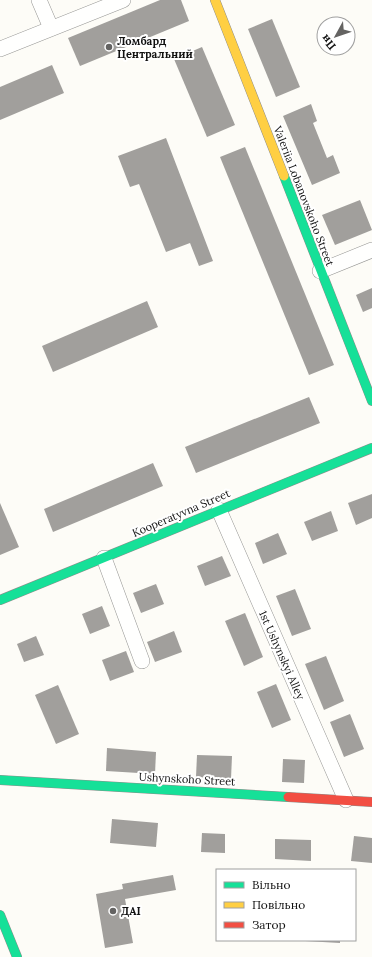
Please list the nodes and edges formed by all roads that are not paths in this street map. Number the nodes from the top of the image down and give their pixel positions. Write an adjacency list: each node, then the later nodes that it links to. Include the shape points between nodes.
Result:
1 (39, 0): 4 (street)
2 (123, 0): 4 (street)
3 (215, 0): 7 (main road, Valeriia Lobanovskoho Street)
4 (51, 28): 5 (street)
5 (0, 49)
6 (372, 250): 7 (street)
7 (320, 271): 8 (main road, Valeriia Lobanovskoho Street)
8 (372, 401)
9 (372, 448): 10 (main road, Kooperatyvna Street)
10 (219, 510): 11 (main road, Kooperatyvna Street); 15 (street, 1st Ushynskyi Alley)
11 (104, 558): 12 (main road, Kooperatyvna Street); 13 (street)
12 (0, 600)
13 (142, 661)
14 (0, 780): 15 (main road, Ushynskoho Street)
15 (346, 800): 16 (main road, Ushynskoho Street)
16 (372, 802)
17 (0, 916): 18 (main road)
18 (17, 957)

